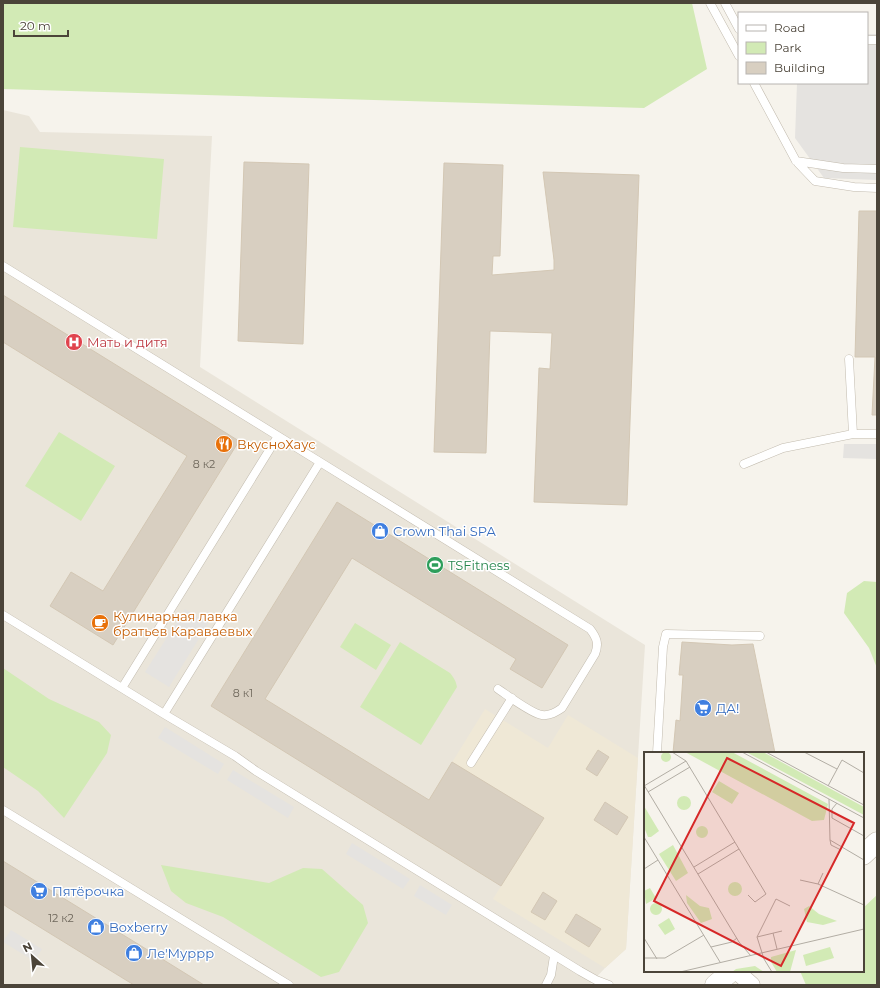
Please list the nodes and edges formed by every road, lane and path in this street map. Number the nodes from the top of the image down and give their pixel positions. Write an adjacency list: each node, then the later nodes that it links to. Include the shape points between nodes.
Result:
1 (710, 3): 4 (lane)
2 (725, 3): 3 (lane)
3 (738, 27)
4 (738, 54)
5 (755, 84): 6 (lane)
6 (796, 161): 7 (lane, via 843,168); 8 (lane, via 815,181)
7 (877, 169)
8 (877, 188)
9 (3, 266): 13 (lane)
10 (849, 359): 11 (lane)
11 (853, 434): 12 (lane); 15 (lane, via 783,448)
12 (877, 434)
13 (278, 436): 14 (lane); 18 (lane)
14 (320, 462): 20 (lane, via 590,629 596,636 596,654 562,708 549,715 538,714); 21 (lane)
15 (744, 464)
16 (3, 615): 18 (lane)
17 (760, 636): 22 (lane, via 666,634 663,647)
18 (122, 688): 21 (lane)
19 (498, 689): 20 (lane)
20 (512, 698): 23 (lane)
21 (164, 714): 27 (lane)
22 (657, 752)
23 (472, 763)
24 (3, 810): 30 (lane)
25 (877, 842): 26 (street)
26 (864, 854)
27 (554, 956): 31 (lane); 32 (lane, via 588,976)
28 (731, 972): 33 (street)
29 (737, 972): 34 (street)
30 (289, 985)
31 (546, 985)
32 (610, 985)
33 (715, 985)
34 (752, 985)

